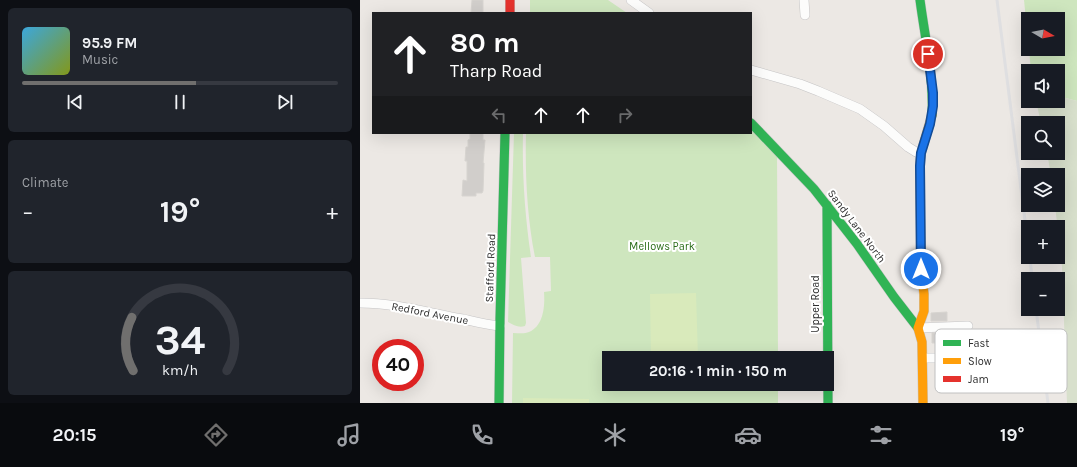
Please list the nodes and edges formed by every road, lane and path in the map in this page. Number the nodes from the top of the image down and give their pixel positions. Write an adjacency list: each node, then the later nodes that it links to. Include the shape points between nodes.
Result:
1 (510, 0): 5 (street)
2 (631, 0): 6 (street)
3 (804, 0): 7 (street)
4 (920, 0): 11 (street, via 933,99 932,115)
5 (510, 12)
6 (648, 12)
7 (805, 15)
8 (752, 70): 11 (street, via 806,86 860,110 908,147)
9 (752, 124): 12 (street, Sandy Lane North)
10 (506, 134): 14 (street, Stafford Road)
11 (921, 153): 16 (street, via 921,269 924,311)
12 (827, 205): 16 (street, Sandy Lane North); 20 (street, Upper Road)
13 (360, 303): 14 (street, Redford Avenue, via 386,305)
14 (500, 326): 19 (street, Stafford Road)
15 (968, 326): 16 (street)
16 (918, 328): 17 (street, Sandy Lane North)
17 (923, 358): 18 (street); 21 (street, Sandy Lane North)
18 (935, 358)
19 (499, 403)
20 (828, 403)
21 (923, 403)

